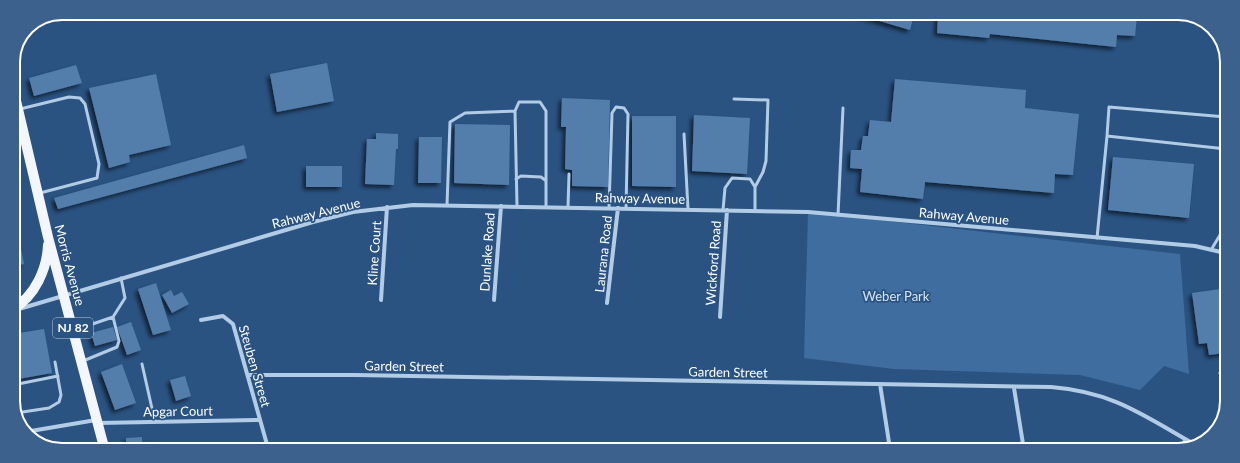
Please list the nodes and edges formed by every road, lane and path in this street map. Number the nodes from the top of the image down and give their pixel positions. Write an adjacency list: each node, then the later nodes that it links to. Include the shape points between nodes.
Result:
1 (734, 99): 13 (lane, via 768,100 766,161 764,172)
2 (843, 108): 27 (lane)
3 (20, 109): 14 (lane, via 69,97 80,98 85,104 99,164 97,178)
4 (515, 111): 11 (lane); 12 (lane, via 519,102 525,101 540,102 546,109); 15 (lane, via 465,113 450,122)
5 (1220, 116): 8 (lane, via 1109,107)
6 (20, 117): 14 (main road, Morris Avenue / NJ 82)
7 (684, 134): 24 (lane)
8 (1107, 136): 9 (lane); 30 (lane)
9 (1220, 148)
10 (569, 174): 19 (lane)
11 (516, 180): 12 (lane, via 521,176 541,177); 17 (lane)
12 (545, 180): 18 (lane)
13 (755, 186): 25 (lane, via 750,179 732,178 724,188); 26 (lane)
14 (38, 193): 29 (main road, Morris Avenue / NJ 82)
15 (447, 205): 16 (street, Rahway Avenue); 20 (street, Rahway Avenue)
16 (501, 206): 17 (street, Rahway Avenue); 36 (street, Dunlake Road)
17 (517, 206): 18 (street, Rahway Avenue)
18 (546, 207): 19 (street, Rahway Avenue)
19 (568, 207): 21 (street, Rahway Avenue)
20 (387, 208): 33 (street, Rahway Avenue, via 353,212 313,222); 35 (street, Kline Court)
21 (609, 208): 22 (street, Rahway Avenue); 23 (lane, via 612,113 616,107 624,108 628,114)
22 (618, 208): 23 (street, Rahway Avenue); 37 (street, Laurana Road)
23 (626, 208): 24 (street, Rahway Avenue)
24 (688, 209): 25 (street, Rahway Avenue)
25 (725, 210): 26 (street, Rahway Avenue); 41 (street, Wickford Road)
26 (755, 210): 27 (street, Rahway Avenue)
27 (838, 214): 30 (street, Rahway Avenue)
28 (1220, 235): 31 (lane)
29 (48, 237): 34 (main road, Morris Avenue / NJ 82); 38 (main road, via 47,254 36,284)
30 (1097, 238): 31 (street, Rahway Avenue, via 1195,246)
31 (1211, 250): 32 (street, Rahway Avenue)
32 (1220, 252)
33 (121, 278): 34 (street, Rahway Avenue); 40 (lane, via 125,298)
34 (65, 297): 39 (street, Rahway Avenue); 43 (main road, Morris Avenue / NJ 82)
35 (381, 300)
36 (494, 300)
37 (607, 303)
38 (20, 304)
39 (20, 308)
40 (113, 317): 43 (lane); 44 (lane, via 119,341 117,347)
41 (720, 317)
42 (201, 320): 47 (street, Steuben Street, via 223,316 233,324)
43 (74, 331): 44 (main road, Morris Avenue / NJ 82)
44 (81, 361): 54 (main road, Morris Avenue / NJ 82)
45 (55, 362): 48 (lane)
46 (142, 364): 55 (lane)
47 (248, 375): 50 (street, Garden Street); 53 (street, Steuben Street)
48 (58, 376): 49 (lane); 52 (lane, via 61,395 56,405)
49 (20, 384)
50 (880, 384): 51 (street, Garden Street); 61 (street)
51 (1014, 388): 57 (street, Garden Street, via 1051,387 1092,393 1144,414); 62 (street)
52 (22, 412)
53 (260, 420): 55 (street, Apgar Court); 60 (street, Steuben Street)
54 (96, 422): 55 (street, Apgar Court); 56 (street, Apgar Court); 59 (main road, Morris Avenue / NJ 82)
55 (155, 422)
56 (32, 431)
57 (1186, 440): 58 (street, Garden Street)
58 (1189, 441)
59 (103, 443)
60 (267, 443)
61 (889, 443)
62 (1023, 443)

